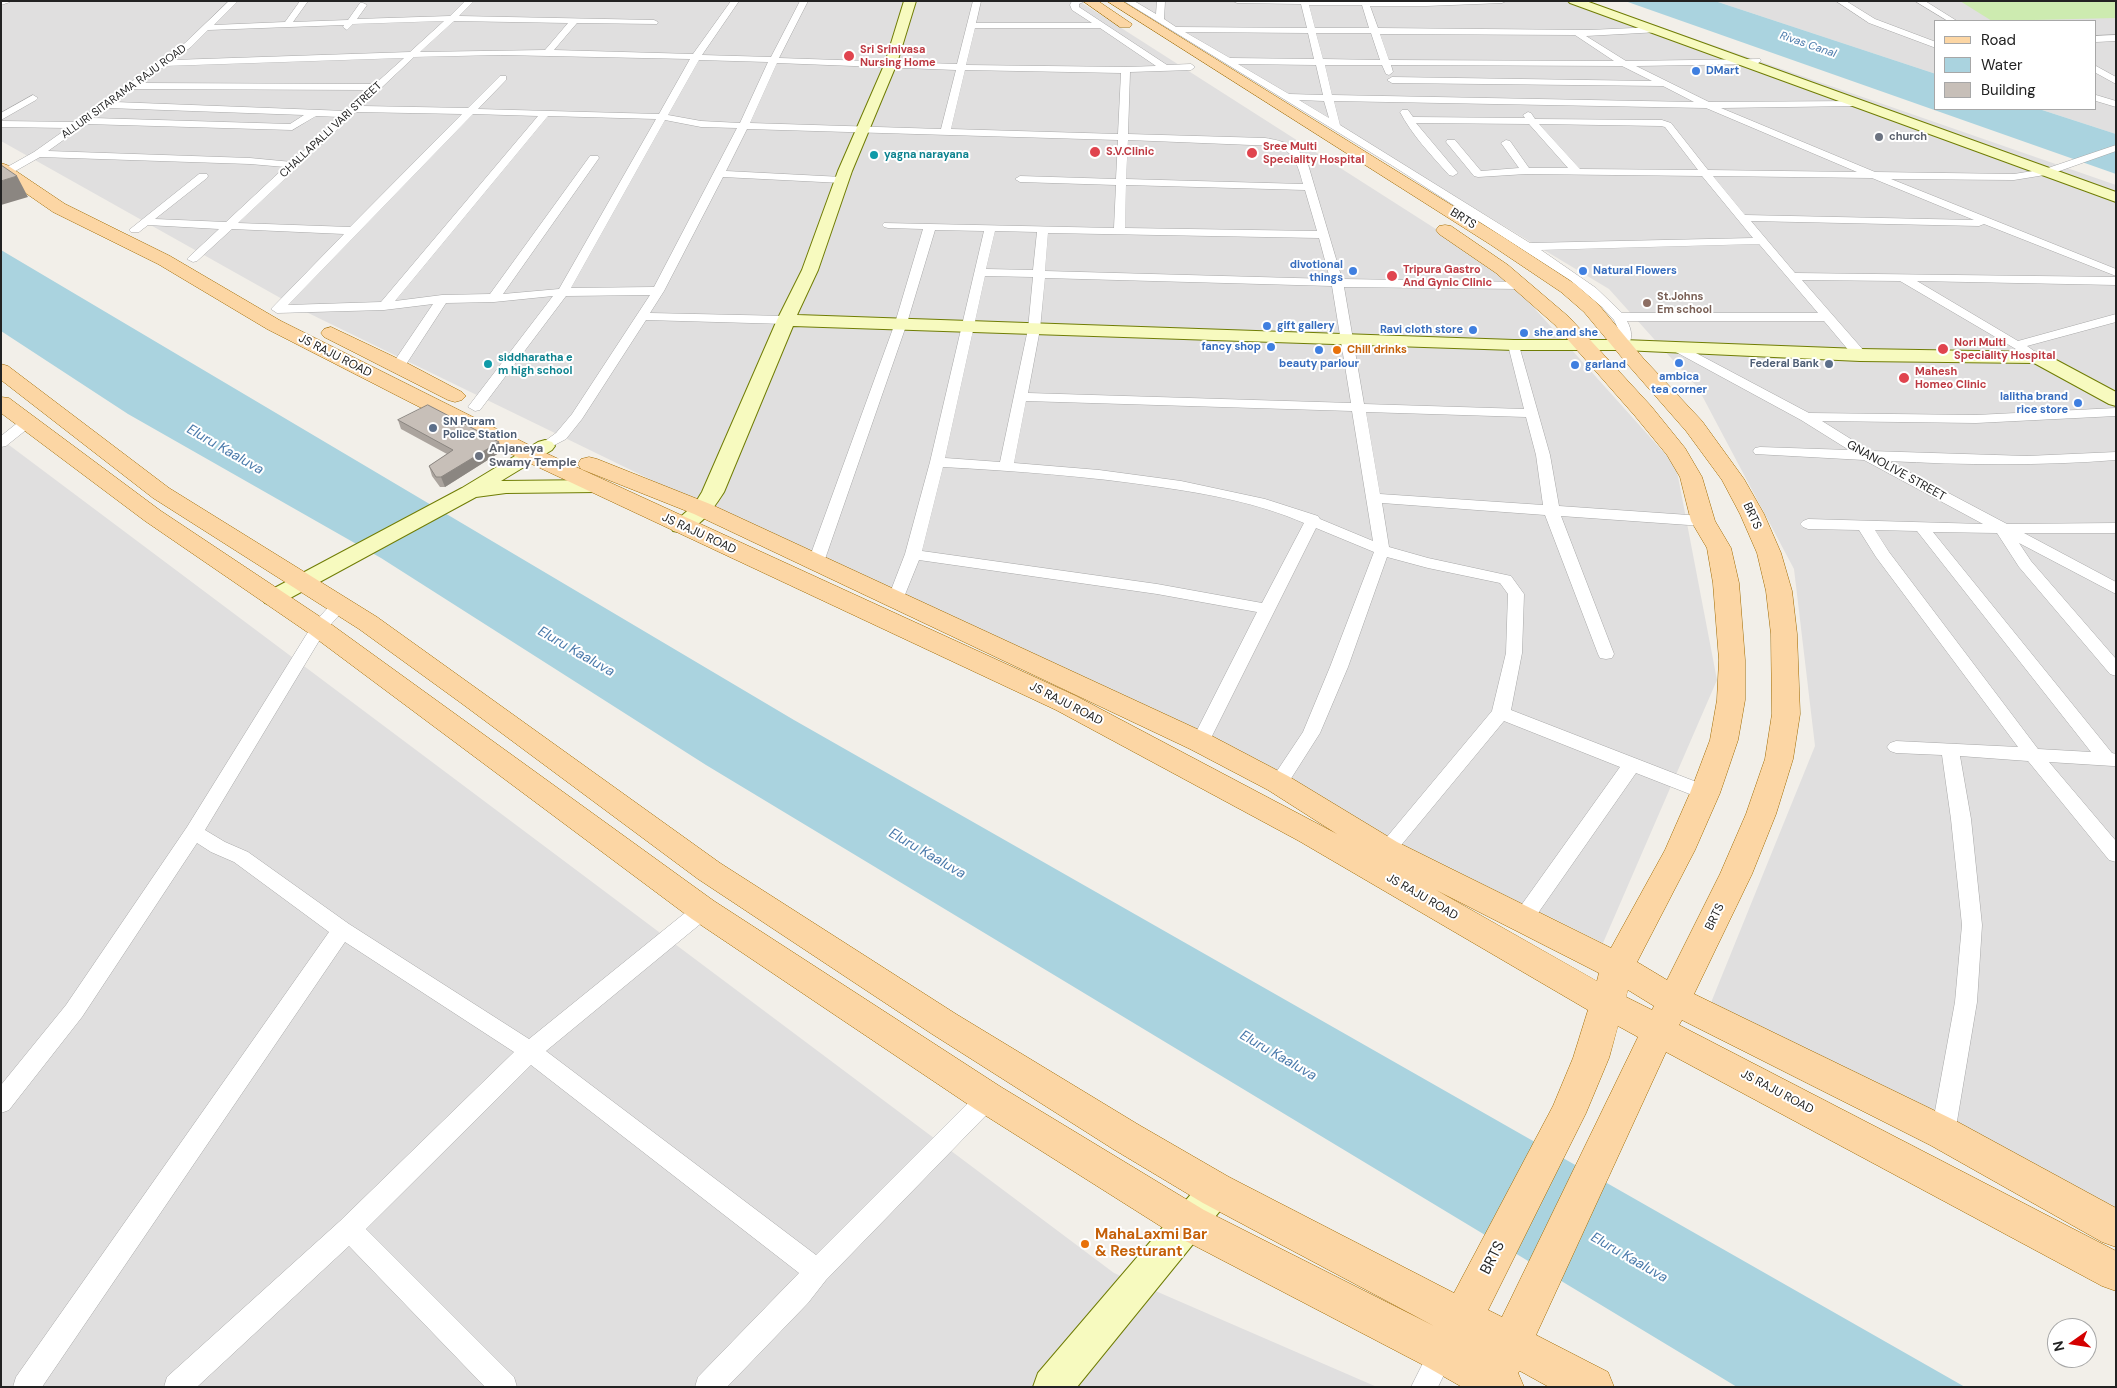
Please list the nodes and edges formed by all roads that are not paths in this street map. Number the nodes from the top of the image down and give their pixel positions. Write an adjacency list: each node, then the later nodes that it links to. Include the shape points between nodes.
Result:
1 (234, 1): 31 (street, ALLURI SITARAMA RAJU ROAD)
2 (304, 1): 28 (street)
3 (470, 1): 22 (street, CHALLAPALLI VARI STREET)
4 (735, 1): 43 (street)
5 (804, 1): 44 (street)
6 (910, 1): 50 (street)
7 (977, 1): 29 (street)
8 (1081, 1): 30 (street, via 1076,2 1075,8)
9 (1089, 1): 54 (main road, BRTS)
10 (1113, 1): 152 (main road, BRTS, via 1434,200 1550,276 1591,308)
11 (1128, 1): 25 (street)
12 (1161, 1): 25 (street)
13 (1237, 1): 19 (street)
14 (1502, 1): 20 (street)
15 (1574, 1): 33 (street)
16 (1591, 1): 46 (street)
17 (1840, 1): 40 (street, via 1872,21)
18 (1919, 1): 24 (street)
19 (1304, 2): 20 (street); 34 (street)
20 (1365, 2): 36 (street)
21 (363, 5): 26 (street)
22 (451, 18): 23 (street); 26 (street); 42 (street, CHALLAPALLI VARI STREET)
23 (576, 20): 27 (street); 41 (street)
24 (1951, 20)
25 (1160, 21): 32 (street)
26 (351, 22): 28 (street, via 327,26); 35 (street)
27 (654, 22)
28 (287, 25): 31 (street)
29 (971, 25): 30 (street); 55 (street)
30 (1103, 26): 56 (street)
31 (206, 28): 49 (street, ALLURI SITARAMA RAJU ROAD)
32 (1172, 29): 34 (street); 45 (street)
33 (1656, 30): 37 (street); 48 (street)
34 (1312, 31): 36 (street); 47 (street)
35 (344, 32)
36 (1374, 32): 37 (street); 51 (street)
37 (1575, 32): 53 (street)
38 (2116, 38): 39 (street)
39 (2097, 39)
40 (1934, 44)
41 (547, 53): 42 (street); 43 (street)
42 (413, 55): 49 (street); 65 (street, CHALLAPALLI VARI STREET)
43 (696, 57): 44 (street); 81 (street)
44 (772, 61): 50 (street); 86 (street)
45 (1227, 61): 47 (street); 66 (street)
46 (1757, 61): 48 (street); 97 (street)
47 (1320, 62): 51 (street); 67 (street)
48 (1743, 62): 53 (street); 72 (street)
49 (164, 63): 64 (street, ALLURI SITARAMA RAJU ROAD)
50 (891, 63): 55 (street); 88 (street)
51 (1386, 63): 52 (street); 60 (street)
52 (1500, 64): 53 (street); 62 (street)
53 (1625, 64): 63 (street)
54 (1191, 66): 56 (street); 134 (main road, BRTS, via 1471,246)
55 (960, 67): 57 (street); 89 (street)
56 (1166, 69): 57 (street)
57 (1126, 70): 90 (street)
58 (2097, 70): 61 (street)
59 (503, 78): 76 (street)
60 (1392, 80): 62 (street); 69 (street)
61 (2116, 81)
62 (1510, 82): 63 (street); 71 (street)
63 (1664, 84): 75 (street)
64 (132, 86): 65 (street); 74 (street, ALLURI SITARAMA RAJU ROAD)
65 (379, 87): 77 (street, CHALLAPALLI VARI STREET)
66 (1285, 97): 67 (street); 87 (street)
67 (1329, 97): 69 (street); 87 (street)
68 (33, 98): 80 (street)
69 (1398, 98): 71 (street); 82 (street)
70 (2097, 98): 73 (street)
71 (1520, 100): 75 (street); 83 (street)
72 (1855, 103): 75 (street); 97 (street)
73 (2116, 104)
74 (106, 105): 79 (street); 84 (street, ALLURI SITARAMA RAJU ROAD)
75 (1707, 105): 106 (street)
76 (474, 110): 77 (street); 78 (street); 121 (street)
77 (352, 112): 79 (street); 96 (street, CHALLAPALLI VARI STREET)
78 (546, 112): 81 (street); 139 (street)
79 (312, 114): 84 (street, via 297,125 285,128)
80 (1, 117)
81 (664, 117): 86 (street, via 701,124); 136 (street)
82 (1408, 120): 83 (street); 102 (street)
83 (1531, 121): 99 (street); 100 (street, via 1665,124 1670,126)
84 (82, 123): 85 (street); 95 (street, ALLURI SITARAMA RAJU ROAD)
85 (1, 124)
86 (744, 125): 88 (street); 103 (street)
87 (1336, 128): 101 (street)
88 (862, 130): 89 (street); 108 (street)
89 (945, 133): 90 (street)
90 (1124, 137): 109 (street); 110 (street, via 1287,145 1302,161)
91 (1451, 142): 104 (street)
92 (1506, 142): 98 (street)
93 (2116, 148): 97 (street)
94 (594, 158): 137 (street)
95 (12, 162): 96 (street, via 250,160); 116 (main road, JS RAJU ROAD); 169 (main road, JS RAJU ROAD, via 59,208 164,260 274,325)
96 (294, 165): 117 (street, CHALLAPALLI VARI STREET)
97 (2053, 170): 106 (street, via 2014,177); 111 (street); 112 (street)
98 (1526, 172): 99 (street); 104 (street)
99 (1577, 172): 100 (street)
100 (1704, 172): 106 (street); 113 (street)
101 (1410, 173): 102 (street); 125 (street)
102 (1453, 173): 104 (street)
103 (719, 174): 108 (street); 135 (street)
104 (1478, 174)
105 (203, 176): 116 (street)
106 (1875, 176): 114 (street)
107 (1020, 178): 109 (street)
108 (842, 180): 145 (street, via 810,270)
109 (1121, 182): 110 (street); 122 (street)
110 (1309, 187): 123 (street)
111 (2116, 188)
112 (2116, 196)
113 (1742, 218): 114 (street); 124 (street)
114 (1991, 224): 128 (street)
115 (888, 225): 118 (street)
116 (140, 226): 117 (street); 126 (main road, JS RAJU ROAD)
117 (226, 226): 121 (street); 126 (street, CHALLAPALLI VARI STREET)
118 (930, 226): 119 (street); 146 (street)
119 (990, 228): 120 (street); 127 (street)
120 (1043, 229): 122 (street); 129 (street)
121 (354, 231): 140 (street)
122 (1119, 231): 123 (street)
123 (1324, 235): 133 (street)
124 (1763, 241): 125 (street); 130 (street)
125 (1526, 247): 142 (street, via 1574,278)
126 (193, 259): 140 (main road, JS RAJU ROAD)
127 (979, 272): 129 (street); 147 (street)
128 (2116, 273)
129 (1040, 274): 133 (street); 148 (street)
130 (1793, 276): 131 (street); 143 (street)
131 (1901, 277): 132 (street); 153 (street)
132 (2116, 281)
133 (1337, 283): 134 (street); 149 (street)
134 (1522, 285): 150 (main road, BRTS)
135 (658, 291): 136 (street); 141 (street)
136 (563, 292): 137 (street); 163 (street)
137 (494, 298): 138 (street)
138 (442, 299): 139 (street); 157 (street)
139 (384, 306): 140 (street)
140 (277, 309): 157 (main road, JS RAJU ROAD)
141 (642, 316): 145 (street); 169 (street, via 577,416 561,436)
142 (1618, 317): 143 (street); 152 (street, via 1626,329)
143 (1826, 317): 155 (street)
144 (2116, 318): 153 (street)
145 (786, 320): 146 (street); 179 (street, via 713,492)
146 (900, 323): 147 (street); 189 (street)
147 (966, 327): 148 (street); 173 (street)
148 (1034, 329): 149 (street); 159 (street)
149 (1346, 339): 151 (street); 162 (street)
150 (1583, 344): 151 (street); 152 (street); 181 (main road, BRTS, via 1677,454 1691,477)
151 (1514, 345): 165 (street)
152 (1623, 345): 154 (street); 214 (main road, BRTS, via 1694,426 1733,479 1769,553 1779,591 1784,634 1786,714 1778,759 1761,814 1736,874)
153 (2016, 345): 156 (street)
154 (1680, 348): 155 (street); 166 (street, GNANOLIVE STREET)
155 (1860, 354): 156 (street)
156 (2038, 358): 160 (street)
157 (398, 366): 163 (main road, JS RAJU ROAD)
158 (1, 370): 190 (main road, via 162,493)
159 (1019, 397): 162 (street); 174 (street)
160 (2116, 400)
161 (1, 403): 167 (main road)
162 (1359, 406): 165 (street); 177 (street)
163 (474, 407): 169 (main road, JS RAJU ROAD)
164 (2116, 412): 166 (street, via 1976,420)
165 (1532, 413): 178 (street, via 1543,454)
166 (1806, 417): 171 (street, GNANOLIVE STREET)
167 (26, 423): 168 (street); 192 (main road)
168 (1, 443)
169 (538, 451): 175 (main road, JS RAJU ROAD); 176 (street); 179 (main road, JS RAJU ROAD)
170 (1760, 451): 171 (street)
171 (1868, 456): 172 (street, via 2061,461); 186 (street, GNANOLIVE STREET)
172 (2116, 456)
173 (937, 462): 174 (street); 188 (street)
174 (1006, 467): 180 (street, via 1192,487 1262,502)
175 (597, 486): 176 (street, via 506,487); 179 (main road, JS RAJU ROAD)
176 (469, 492): 190 (street)
177 (1373, 498): 178 (street); 187 (street)
178 (1552, 512): 181 (street); 196 (street)
179 (692, 517): 189 (main road, JS RAJU ROAD); 215 (main road, JS RAJU ROAD, via 1066,703 1310,833)
180 (1312, 519): 187 (street); 194 (street)
181 (1702, 521): 206 (main road, BRTS, via 1719,548 1726,583 1732,660 1731,700 1724,740)
182 (1808, 524): 183 (street)
183 (1864, 525): 184 (street); 202 (street, via 1882,554)
184 (1922, 527): 186 (street); 203 (street)
185 (2116, 528): 186 (street)
186 (2002, 529): 191 (street, GNANOLIVE STREET); 197 (street, via 2025,564)
187 (1382, 550): 198 (street, via 1505,579 1516,594 1514,653); 205 (street, via 1311,733)
188 (913, 554): 193 (street); 194 (street, via 1157,589)
189 (816, 562): 193 (main road, JS RAJU ROAD)
190 (304, 581): 192 (street); 195 (main road)
191 (2116, 589)
192 (273, 598): 195 (main road)
193 (896, 598): 199 (main road, JS RAJU ROAD)
194 (1267, 609): 199 (street)
195 (330, 616): 207 (street); 210 (main road); 221 (main road, via 471,696 709,871 944,1024)
196 (1606, 654)
197 (2116, 670)
198 (1501, 714): 204 (street); 208 (street)
199 (1200, 742): 205 (main road, JS RAJU ROAD)
200 (1896, 747): 201 (street)
201 (1950, 749): 202 (street); 220 (street, via 1972,925 1966,1002)
202 (2034, 756): 203 (street); 209 (street)
203 (2111, 760)
204 (1631, 766): 206 (street); 211 (street)
205 (1278, 783): 208 (main road, JS RAJU ROAD)
206 (1705, 794): 213 (main road, BRTS, via 1680,850)
207 (194, 832): 212 (street, via 241,857); 219 (street, via 74,1011)
208 (1386, 850): 211 (main road, JS RAJU ROAD)
209 (2116, 855)
210 (703, 910): 217 (street); 218 (main road)
211 (1522, 920): 213 (main road, JS RAJU ROAD)
212 (342, 930): 217 (street); 230 (street)
213 (1618, 968): 214 (main road, JS RAJU ROAD); 215 (main road, BRTS)
214 (1676, 999): 216 (main road, BRTS); 220 (main road, JS RAJU ROAD)
215 (1608, 1004): 216 (main road, JS RAJU ROAD); 228 (main road, BRTS, via 1591,1058 1568,1113)
216 (1660, 1030): 226 (main road, JS RAJU ROAD); 227 (main road, BRTS)
217 (530, 1051): 224 (street); 225 (street)
218 (988, 1098): 223 (main road); 225 (street)
219 (1, 1103)
220 (1943, 1133): 222 (main road, JS RAJU ROAD)
221 (1216, 1190): 223 (street); 228 (main road)
222 (2113, 1220)
223 (1190, 1224): 228 (main road); 234 (street)
224 (349, 1229): 231 (street); 232 (street)
225 (817, 1271): 233 (street, via 799,1294)
226 (2116, 1272)
227 (1510, 1345): 228 (main road); 229 (main road, BRTS); 235 (main road)
228 (1443, 1352): 229 (main road)
229 (1499, 1384)
230 (26, 1387)
231 (177, 1387)
232 (504, 1387)
233 (708, 1387)
234 (1052, 1387)
235 (1594, 1387)

